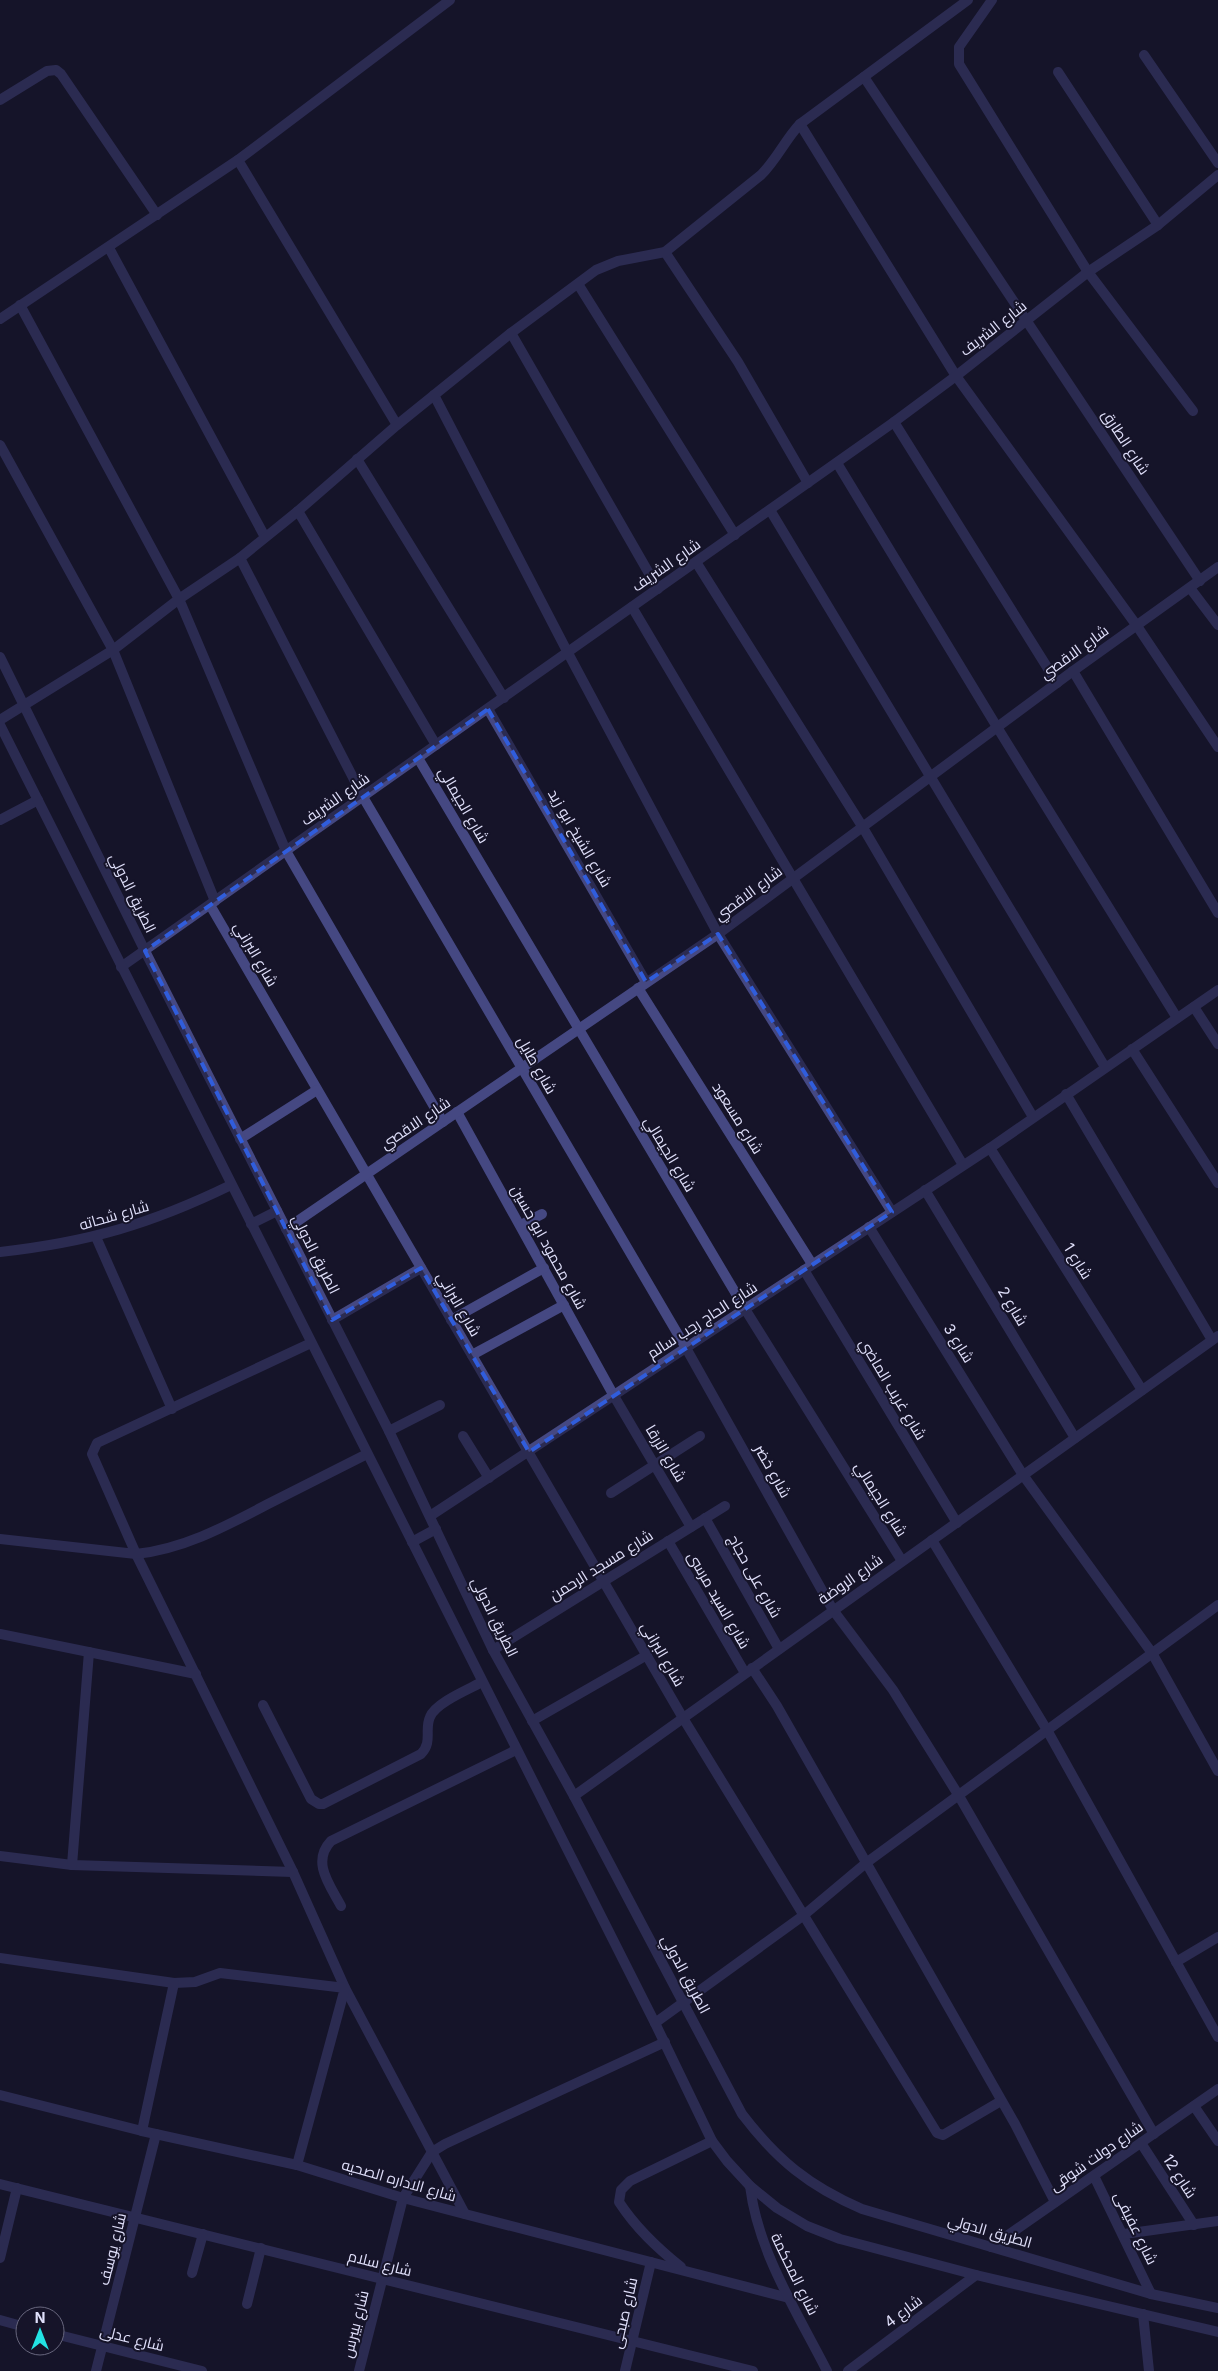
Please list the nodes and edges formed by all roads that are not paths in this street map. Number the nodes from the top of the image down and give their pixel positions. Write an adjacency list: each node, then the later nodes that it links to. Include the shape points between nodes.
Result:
1 (450, 0): 9 (street)
2 (968, 0): 6 (street)
3 (992, 0): 16 (street, via 959,47 959,64)
4 (1144, 55): 10 (street)
5 (1058, 72): 13 (street)
6 (864, 77): 8 (street); 20 (street, شارع الطارق)
7 (0, 100): 12 (street, via 47,71 56,70)
8 (800, 124): 15 (street, via 761,175); 22 (street)
9 (238, 160): 12 (street); 26 (street)
10 (1218, 163)
11 (1218, 175): 13 (street, شارع الشريف)
12 (157, 215): 14 (street)
13 (1158, 225): 16 (street, شارع الشريف)
14 (109, 248): 18 (street); 34 (street)
15 (665, 252): 17 (street, via 596,270); 30 (street, via 738,362)
16 (1088, 272): 20 (street, شارع الشريف); 24 (street)
17 (578, 284): 21 (street); 33 (street)
18 (20, 305): 19 (street); 41 (street)
19 (0, 319)
20 (1028, 320): 22 (street, شارع الشريف); 38 (street, شارع الطارق)
21 (511, 333): 23 (street); 40 (street)
22 (956, 376): 25 (street, شارع الشريف); 44 (street)
23 (434, 395): 26 (street); 46 (street)
24 (1193, 411)
25 (894, 422): 29 (street, شارع الشريف); 49 (street)
26 (397, 425): 28 (street)
27 (0, 445): 45 (street, شارع البراني)
28 (357, 459): 32 (street); 50 (street)
29 (837, 463): 30 (street, شارع الشريف); 55 (street)
30 (808, 483): 31 (street, شارع الشريف)
31 (770, 510): 33 (street, شارع الشريف); 59 (street)
32 (298, 511): 34 (street); 56 (street)
33 (735, 535): 36 (street, شارع الشريف)
34 (265, 537): 35 (street)
35 (240, 558): 41 (street); 60 (street, شارع طايل)
36 (696, 562): 40 (street, شارع الشريف); 63 (street)
37 (1218, 568): 38 (street, شارع الاقصي)
38 (1200, 581): 39 (street, شارع الاقصي)
39 (1190, 588): 43 (street); 44 (street, شارع الاقصي)
40 (658, 589): 42 (street, شارع الشريف)
41 (179, 599): 45 (street); 64 (street)
42 (632, 607): 46 (street, شارع الشريف); 65 (street)
43 (1218, 625)
44 (1137, 626): 48 (street, شارع الاقصي); 57 (street)
45 (113, 650): 51 (street); 66 (street, شارع البراني)
46 (568, 653): 50 (street, شارع الشريف); 68 (street)
47 (0, 657): 51 (street, الطريق الدولي)
48 (1073, 671): 49 (street, شارع الاقصي); 67 (street)
49 (1057, 683): 55 (street, شارع الاقصي)
50 (504, 698): 52 (street, شارع الشريف)
51 (24, 705): 53 (street); 69 (street, الطريق الدولي)
52 (488, 709): 56 (street, شارع الشريف); 71 (street, شارع الشيخ ابو زيد)
53 (0, 720)
54 (0, 725): 61 (street)
55 (997, 727): 59 (street, شارع الاقصي); 74 (street)
56 (436, 746): 58 (street, شارع الشريف)
57 (1218, 747)
58 (418, 758): 60 (street, شارع الشريف); 75 (street, شارع الجيمالي)
59 (930, 776): 63 (street, شارع الاقصي); 79 (street)
60 (363, 797): 64 (street, شارع الشريف); 78 (street, شارع طايل)
61 (38, 800): 62 (street); 70 (street)
62 (0, 820)
63 (862, 826): 65 (street, شارع الاقصي); 83 (street)
64 (286, 851): 66 (street, شارع الشريف); 84 (street)
65 (792, 878): 68 (street, شارع الاقصي); 87 (street)
66 (213, 903): 69 (street, شارع الشريف); 80 (street, شارع البراني)
67 (1218, 913)
68 (718, 934): 71 (street, شارع الاقصي); 93 (street)
69 (145, 951): 70 (street, شارع الشريف); 85 (street, الطريق الدولي)
70 (121, 967): 90 (street)
71 (642, 985): 75 (street, شارع الاقصي); 101 (street, شارع مسعود)
72 (1218, 990): 73 (street, شارع الحاج رجب سالم)
73 (1194, 1007): 74 (street, شارع الحاج رجب سالم); 76 (street)
74 (1177, 1018): 77 (street, شارع الحاج رجب سالم)
75 (578, 1030): 78 (street, شارع الاقصي); 105 (street, شارع الجيمالي)
76 (1218, 1044)
77 (1132, 1049): 79 (street, شارع الحاج رجب سالم); 89 (street)
78 (521, 1068): 82 (street, شارع الاقصي); 110 (street, شارع طايل)
79 (1105, 1068): 81 (street, شارع الحاج رجب سالم)
80 (317, 1090): 85 (street); 88 (street, شارع البراني)
81 (1066, 1094): 83 (street, شارع الحاج رجب سالم); 108 (street)
82 (457, 1112): 84 (street, شارع الاقصي); 96 (street, شارع محمود ابو حسين)
83 (1033, 1117): 86 (street, شارع الحاج رجب سالم)
84 (443, 1122): 88 (street, شارع الاقصي)
85 (240, 1139): 92 (street, الطريق الدولي)
86 (990, 1148): 87 (street, شارع الحاج رجب سالم); 112 (street, شارع 1)
87 (963, 1165): 91 (street, شارع الحاج رجب سالم)
88 (366, 1175): 98 (street, شارع الاقصي); 102 (street, شارع البراني)
89 (1218, 1183)
90 (231, 1186): 95 (street); 99 (street, شارع شحاته, via 170,1214)
91 (925, 1190): 93 (street, شارع الحاج رجب سالم); 119 (street, شارع 2)
92 (277, 1212): 95 (street); 98 (street, الطريق الدولي)
93 (892, 1212): 97 (street, شارع الحاج رجب سالم)
94 (542, 1214): 96 (street)
95 (251, 1224): 109 (street)
96 (521, 1225): 103 (street, شارع محمود ابو حسين)
97 (869, 1227): 101 (street, شارع الحاج رجب سالم); 123 (street, شارع 3)
98 (286, 1229): 106 (street, الطريق الدولي)
99 (96, 1237): 100 (street, شارع شحاته); 115 (street)
100 (0, 1252)
101 (808, 1267): 105 (street, شارع الحاج رجب سالم); 129 (street, شارع غريب الماضي)
102 (421, 1268): 106 (street); 107 (street, شارع البراني)
103 (544, 1268): 104 (street, شارع محمود ابو حسين); 107 (street)
104 (564, 1305): 111 (street); 113 (street, شارع محمود ابو حسين)
105 (745, 1309): 110 (street, شارع الحاج رجب سالم); 137 (street, شارع الجيمالي)
106 (332, 1320): 116 (street, الطريق الدولي)
107 (451, 1320): 111 (street, شارع البراني)
108 (1215, 1338): 112 (street, شارع الروضة)
109 (311, 1343): 115 (street); 121 (street)
110 (686, 1348): 113 (street, شارع الحاج رجب سالم); 140 (street, شارع خضر)
111 (472, 1356): 120 (street, شارع البراني)
112 (1142, 1390): 119 (street, شارع الروضة)
113 (614, 1396): 120 (street, شارع الحاج رجب سالم); 122 (street, شارع الزرقا)
114 (440, 1405): 116 (street)
115 (172, 1409): 136 (street, via 97,1443 93,1448 92,1454)
116 (389, 1432): 127 (street, الطريق الدولي)
117 (463, 1436): 124 (street)
118 (700, 1436): 122 (street)
119 (1075, 1438): 123 (street, شارع الروضة)
120 (529, 1452): 124 (street, شارع الحاج رجب سالم); 138 (street, شارع البراني)
121 (367, 1454): 134 (street); 136 (street, via 236,1521 178,1546)
122 (656, 1464): 125 (street); 130 (street, شارع الزرقا)
123 (1024, 1475): 129 (street, شارع الروضة); 145 (street, شارع 3)
124 (489, 1478): 127 (street, شارع الحاج رجب سالم)
125 (610, 1493)
126 (725, 1506): 128 (street, شارع مسجد الرحمن)
127 (430, 1516): 131 (street, الطريق الدولي)
128 (705, 1518): 130 (street, شارع مسجد الرحمن); 142 (street, شارع على حجاج)
129 (957, 1522): 133 (street, شارع الروضة)
130 (691, 1527): 135 (street, شارع مسجد الرحمن)
131 (436, 1529): 134 (street); 143 (street, الطريق الدولي)
132 (0, 1539): 136 (street)
133 (932, 1540): 137 (street, شارع الروضة); 153 (street)
134 (412, 1542): 149 (street)
135 (668, 1542): 138 (street, شارع مسجد الرحمن); 147 (street, شارع السيد مرسى)
136 (136, 1554): 148 (street)
137 (902, 1561): 140 (street, شارع الروضة)
138 (604, 1582): 143 (street, شارع مسجد الرحمن); 146 (street, شارع البراني)
139 (1218, 1605): 145 (street)
140 (833, 1610): 142 (street, شارع الروضة); 157 (street, شارع خضر, via 893,1690)
141 (0, 1634): 144 (street)
142 (779, 1649): 147 (street, شارع الروضة)
143 (493, 1650): 152 (street, الطريق الدولي)
144 (89, 1652): 148 (street); 160 (street)
145 (1152, 1653): 153 (street); 155 (street, شارع 3)
146 (647, 1655): 151 (street, شارع البراني); 152 (street)
147 (749, 1671): 151 (street, شارع الروضة); 159 (street, شارع السيد مرسى, via 777,1706)
148 (196, 1674): 161 (street)
149 (482, 1682): 150 (street, via 434,1710 428,1720 428,1744 421,1754 323,1804 311,1799); 154 (street)
150 (263, 1705)
151 (683, 1718): 156 (street, شارع الروضة); 163 (street, شارع البراني)
152 (532, 1721): 156 (street, الطريق الدولي)
153 (1048, 1730): 157 (street); 166 (street)
154 (516, 1750): 162 (street, via 331,1841 322,1854 322,1870); 170 (street)
155 (1218, 1770)
156 (574, 1796): 169 (street, الطريق الدولي)
157 (959, 1796): 159 (street); 179 (street, شارع خضر)
158 (0, 1856): 160 (street)
159 (866, 1864): 163 (street); 175 (street, شارع السيد مرسى)
160 (72, 1865): 161 (street)
161 (293, 1872): 168 (street)
162 (341, 1906)
163 (804, 1915): 169 (street); 175 (street, شارع البراني, via 937,2133 943,2135)
164 (1218, 1937): 166 (street)
165 (0, 1958): 167 (street)
166 (1176, 1962): 171 (street)
167 (174, 1983): 168 (street, via 194,1982 220,1972); 177 (street)
168 (345, 1988): 183 (street); 184 (street)
169 (684, 2002): 170 (street); 197 (street, الطريق الدولي, via 742,2114 788,2166 833,2197 862,2209)
170 (655, 2022): 172 (street)
171 (1218, 2037)
172 (665, 2042): 180 (street); 183 (street)
173 (1218, 2089): 176 (street, شارع دولت شوقى)
174 (0, 2095): 177 (street, شارع الاداره الصحيه)
175 (1001, 2102): 190 (street, شارع السيد مرسى)
176 (1194, 2106): 179 (street, شارع دولت شوقى); 181 (street)
177 (142, 2131): 178 (street, شارع الاداره الصحيه)
178 (156, 2134): 184 (street, شارع الاداره الصحيه); 192 (street, شارع يوسف)
179 (1154, 2134): 182 (street, شارع دولت شوقى)
180 (712, 2141): 187 (street); 201 (street, via 630,2181 621,2190 619,2202 632,2222)
181 (1218, 2141)
182 (1141, 2143): 185 (street, شارع دولت شوقى); 194 (street, شارع 12)
183 (432, 2152): 189 (street, شارع بيبرس); 191 (street)
184 (297, 2165): 189 (street, شارع الاداره الصحيه)
185 (1094, 2176): 190 (street, شارع دولت شوقى); 196 (street, شارع عفيفى)
186 (0, 2184): 188 (street, شارع سلام)
187 (750, 2186): 203 (street, via 808,2226 840,2239); 206 (street, شارع المحكمة, via 759,2233)
188 (17, 2188): 192 (street, شارع سلام); 199 (street)
189 (403, 2198): 191 (street, شارع الاداره الصحيه); 204 (street, شارع بيبرس)
190 (1055, 2202): 197 (street, شارع دولت شوقى)
191 (465, 2214): 200 (street, شارع الاداره الصحيه)
192 (135, 2217): 195 (street, شارع سلام); 215 (street, شارع يوسف)
193 (1218, 2221): 194 (street)
194 (1194, 2225): 196 (street)
195 (203, 2234): 198 (street, شارع سلام); 202 (street)
196 (1124, 2234): 205 (street, شارع عفيفى)
197 (992, 2247): 205 (street, الطريق الدولي)
198 (261, 2248): 204 (street, شارع سلام); 207 (street)
199 (0, 2258)
200 (651, 2262): 201 (street, شارع الاداره الصحيه); 214 (street, شارع صبحى)
201 (683, 2270): 206 (street, شارع الاداره الصحيه)
202 (192, 2273)
203 (976, 2275): 209 (street); 222 (street, شارع 4)
204 (382, 2278): 214 (street, شارع سلام); 218 (street, شارع بيبرس)
205 (1152, 2294): 208 (street, الطريق الدولي)
206 (789, 2298): 221 (street, شارع المحكمة)
207 (247, 2304)
208 (1218, 2308)
209 (1144, 2314): 212 (street); 223 (street)
210 (0, 2320): 211 (street)
211 (15, 2324)
212 (1218, 2332)
213 (65, 2336): 215 (street, شارع عدلى)
214 (633, 2341): 219 (street, شارع صبحى); 220 (street, شارع سلام)
215 (103, 2346): 216 (street, شارع يوسف); 217 (street, شارع عدلى)
216 (96, 2371)
217 (202, 2371)
218 (359, 2371)
219 (626, 2371)
220 (753, 2371)
221 (827, 2371)
222 (848, 2371)
223 (1148, 2371)

